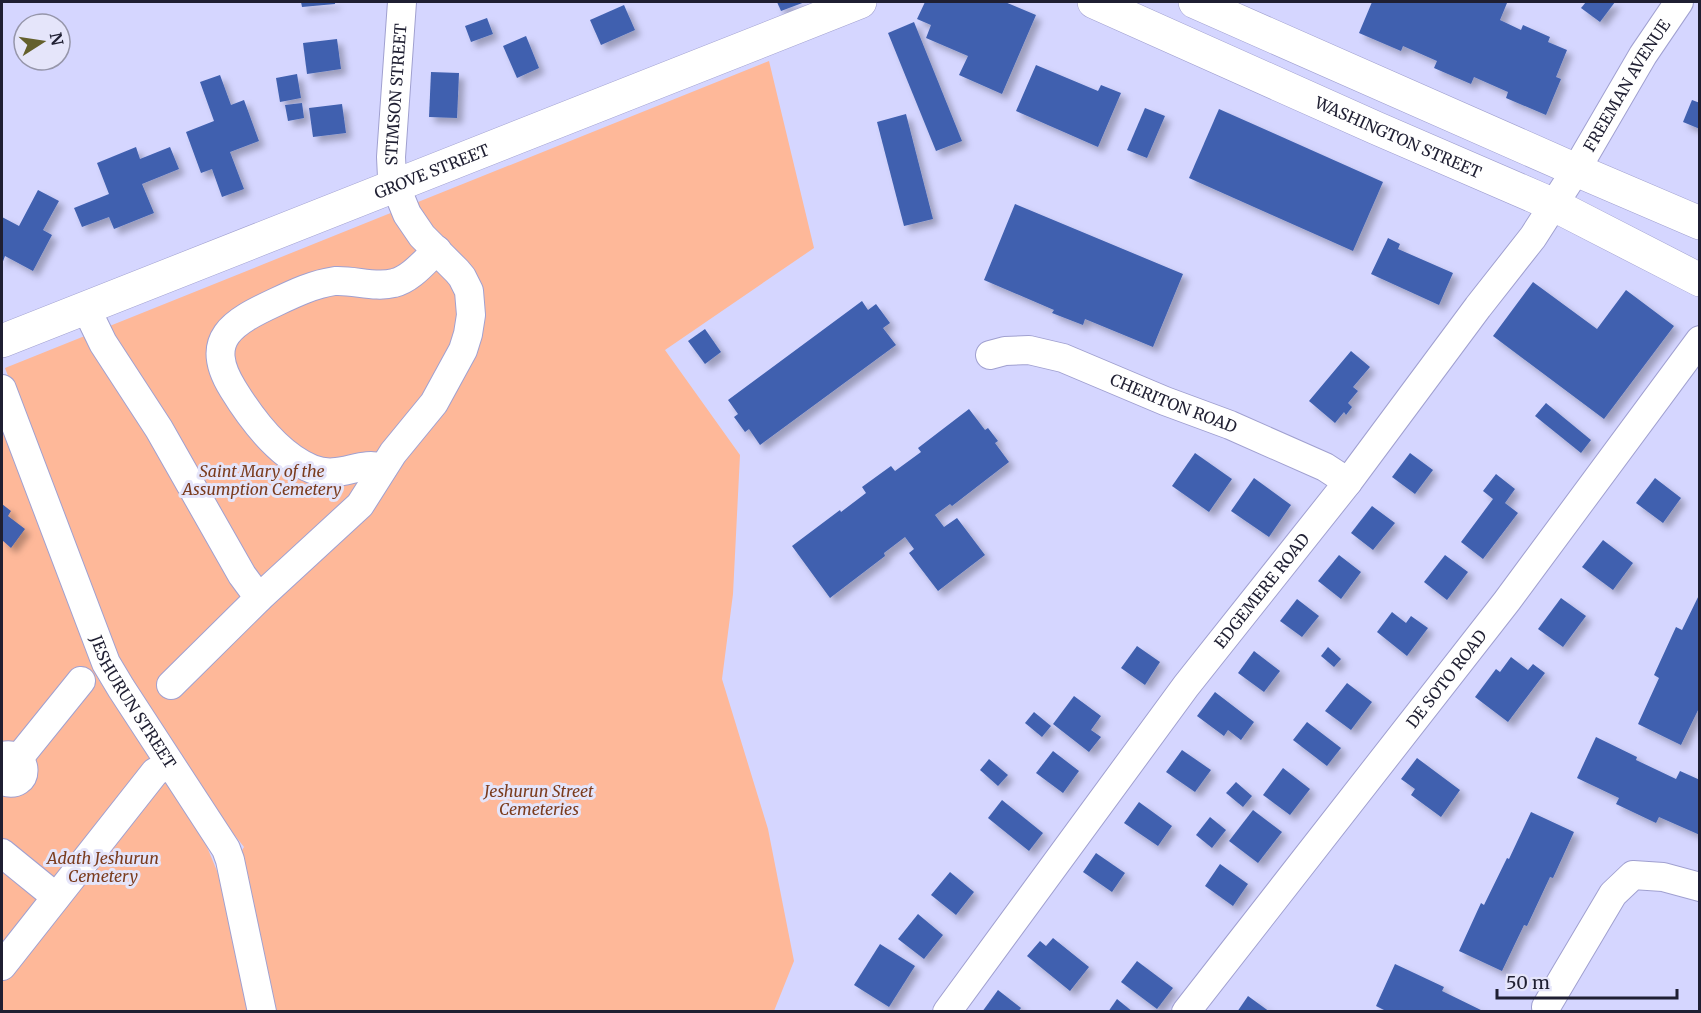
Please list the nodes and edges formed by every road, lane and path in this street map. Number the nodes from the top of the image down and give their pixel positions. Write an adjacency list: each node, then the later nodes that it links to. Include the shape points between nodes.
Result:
1 (402, 2): 7 (street, STIMSON STREET, via 391,156)
2 (860, 2): 7 (main road, GROVE STREET)
3 (1094, 2): 8 (main road, WASHINGTON STREET)
4 (1195, 2): 6 (main road)
5 (1679, 2): 6 (street, FREEMAN AVENUE)
6 (1575, 170): 8 (street, EDGEMERE ROAD); 9 (main road)
7 (395, 187): 10 (street, STIMSON STREET, via 413,225); 12 (main road, GROVE STREET)
8 (1554, 205): 11 (main road, WASHINGTON STREET); 18 (street, EDGEMERE ROAD)
9 (1700, 223)
10 (437, 250): 17 (street, STIMSON STREET, via 462,277 469,291 468,334 460,358 434,403); 17 (street, via 400,281 380,285 334,282 300,291 239,322 221,347 220,362 234,392 292,458 328,473 370,466)
11 (1700, 280)
12 (86, 308): 14 (main road, GROVE STREET); 19 (street, via 103,343)
13 (1700, 340): 32 (street, DE SOTO ROAD, via 1499,611)
14 (2, 341)
15 (990, 355): 18 (street, CHERITON ROAD, via 1029,350 1063,358 1230,425 1325,467)
16 (2, 390): 23 (street, JESHURUN STREET, via 106,663)
17 (383, 468): 19 (street, STIMSON STREET, via 351,514)
18 (1348, 482): 31 (street, EDGEMERE ROAD, via 1186,686)
19 (259, 598): 21 (street, STIMSON STREET)
20 (81, 681): 22 (street)
21 (171, 685)
22 (10, 758): 24 (street, via 23,765 24,774 13,783)
23 (170, 764): 27 (street, via 155,772); 30 (street, JESHURUN STREET, via 226,849)
24 (2, 781)
25 (2, 853): 27 (street)
26 (1700, 886): 29 (street, via 1633,875 1613,894)
27 (56, 897): 28 (street)
28 (2, 966)
29 (1546, 1007)
30 (262, 1011)
31 (947, 1011)
32 (1186, 1011)

